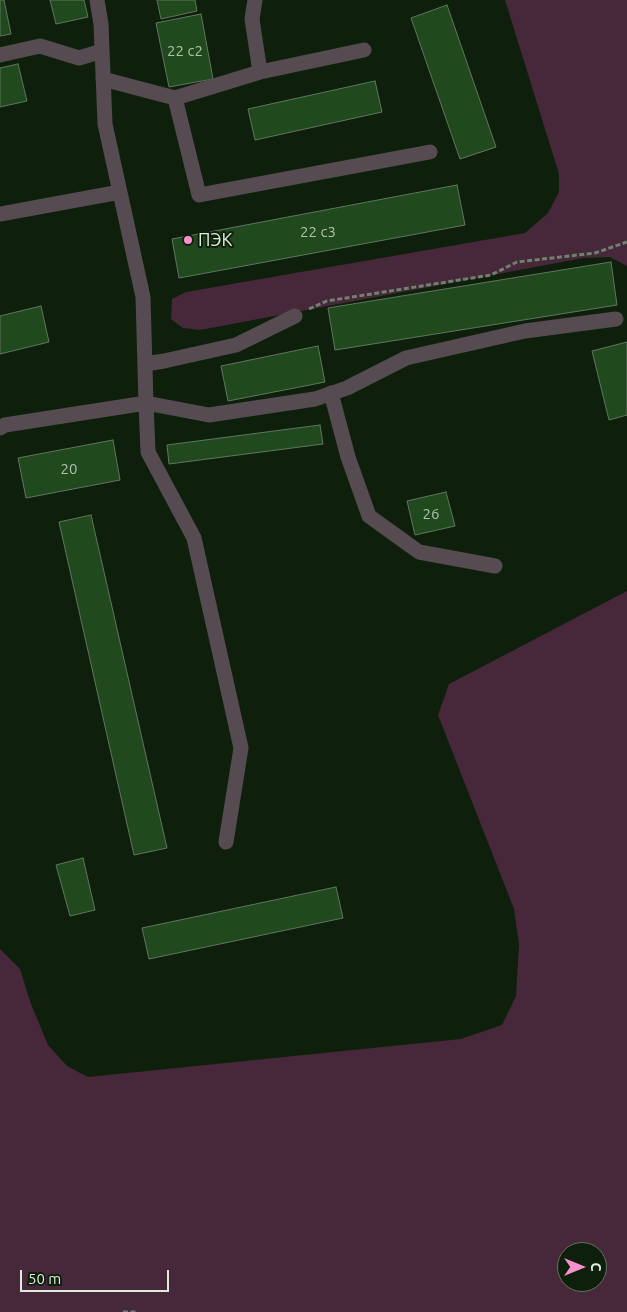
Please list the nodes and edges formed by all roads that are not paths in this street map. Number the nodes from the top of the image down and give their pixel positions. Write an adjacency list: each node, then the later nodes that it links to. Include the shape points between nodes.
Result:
1 (97, 0): 4 (lane)
2 (255, 0): 6 (lane, via 252,19)
3 (364, 50): 6 (lane)
4 (102, 51): 5 (lane, via 79,58 40,46); 7 (lane)
5 (0, 55)
6 (260, 72): 8 (lane)
7 (103, 79): 8 (lane); 10 (lane, via 105,124)
8 (175, 98): 9 (lane, via 199,195)
9 (430, 152)
10 (120, 192): 11 (lane); 14 (lane, via 143,297)
11 (1, 210)
12 (295, 316): 14 (lane, via 236,345)
13 (616, 319): 15 (lane, via 526,331 406,358)
14 (145, 364): 16 (lane)
15 (331, 393): 16 (lane, via 315,399 209,415); 18 (lane, via 348,457 369,516 419,552)
16 (146, 403): 17 (lane); 19 (lane, via 148,452 194,538 241,748)
17 (0, 428)
18 (495, 566)
19 (226, 842)

